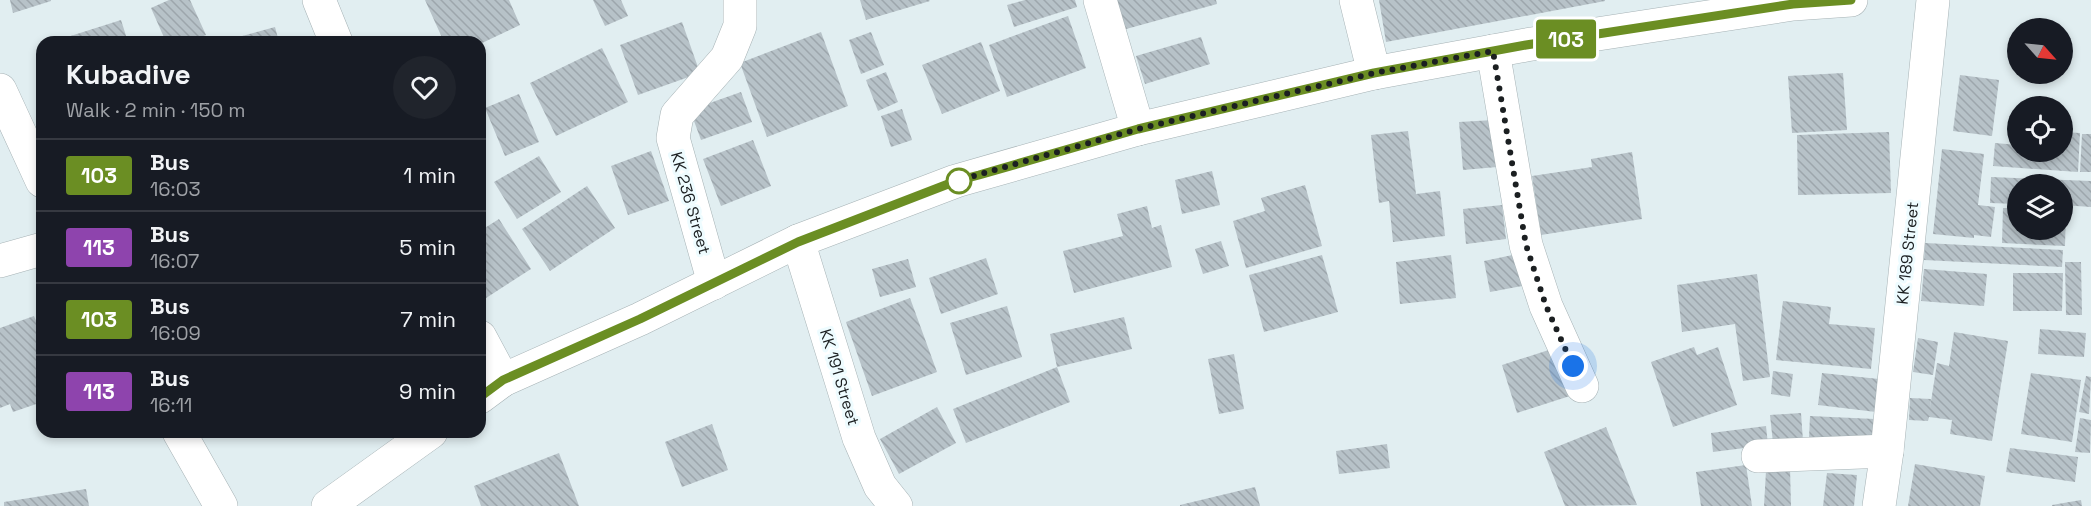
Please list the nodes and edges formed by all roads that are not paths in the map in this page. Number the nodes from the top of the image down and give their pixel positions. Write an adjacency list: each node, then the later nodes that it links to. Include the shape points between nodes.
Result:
1 (319, 0): 8 (street)
2 (740, 0): 17 (street, KK 236 Street, via 740,26 727,58 677,115 673,138)
3 (1100, 0): 12 (street)
4 (1356, 0): 10 (street)
5 (1851, 0): 7 (street)
6 (1934, 0): 23 (street, KK 189 Street)
7 (1685, 10): 9 (street)
8 (334, 36)
9 (1493, 51): 10 (street); 19 (street, via 1526,245 1546,306)
10 (1374, 73): 12 (street)
11 (0, 90): 13 (street)
12 (1138, 129): 14 (street, via 956,181)
13 (36, 168)
14 (798, 242): 17 (street); 27 (street, KK 191 Street, via 859,438 880,486)
15 (36, 251): 16 (street)
16 (0, 261)
17 (714, 283): 20 (street)
18 (486, 365): 20 (street)
19 (1582, 386)
20 (491, 389)
21 (182, 438): 26 (street)
22 (423, 438): 25 (street)
23 (1887, 452): 24 (street); 28 (street, KK 189 Street)
24 (1758, 456)
25 (332, 505)
26 (221, 506)
27 (896, 506)
28 (1879, 506)

